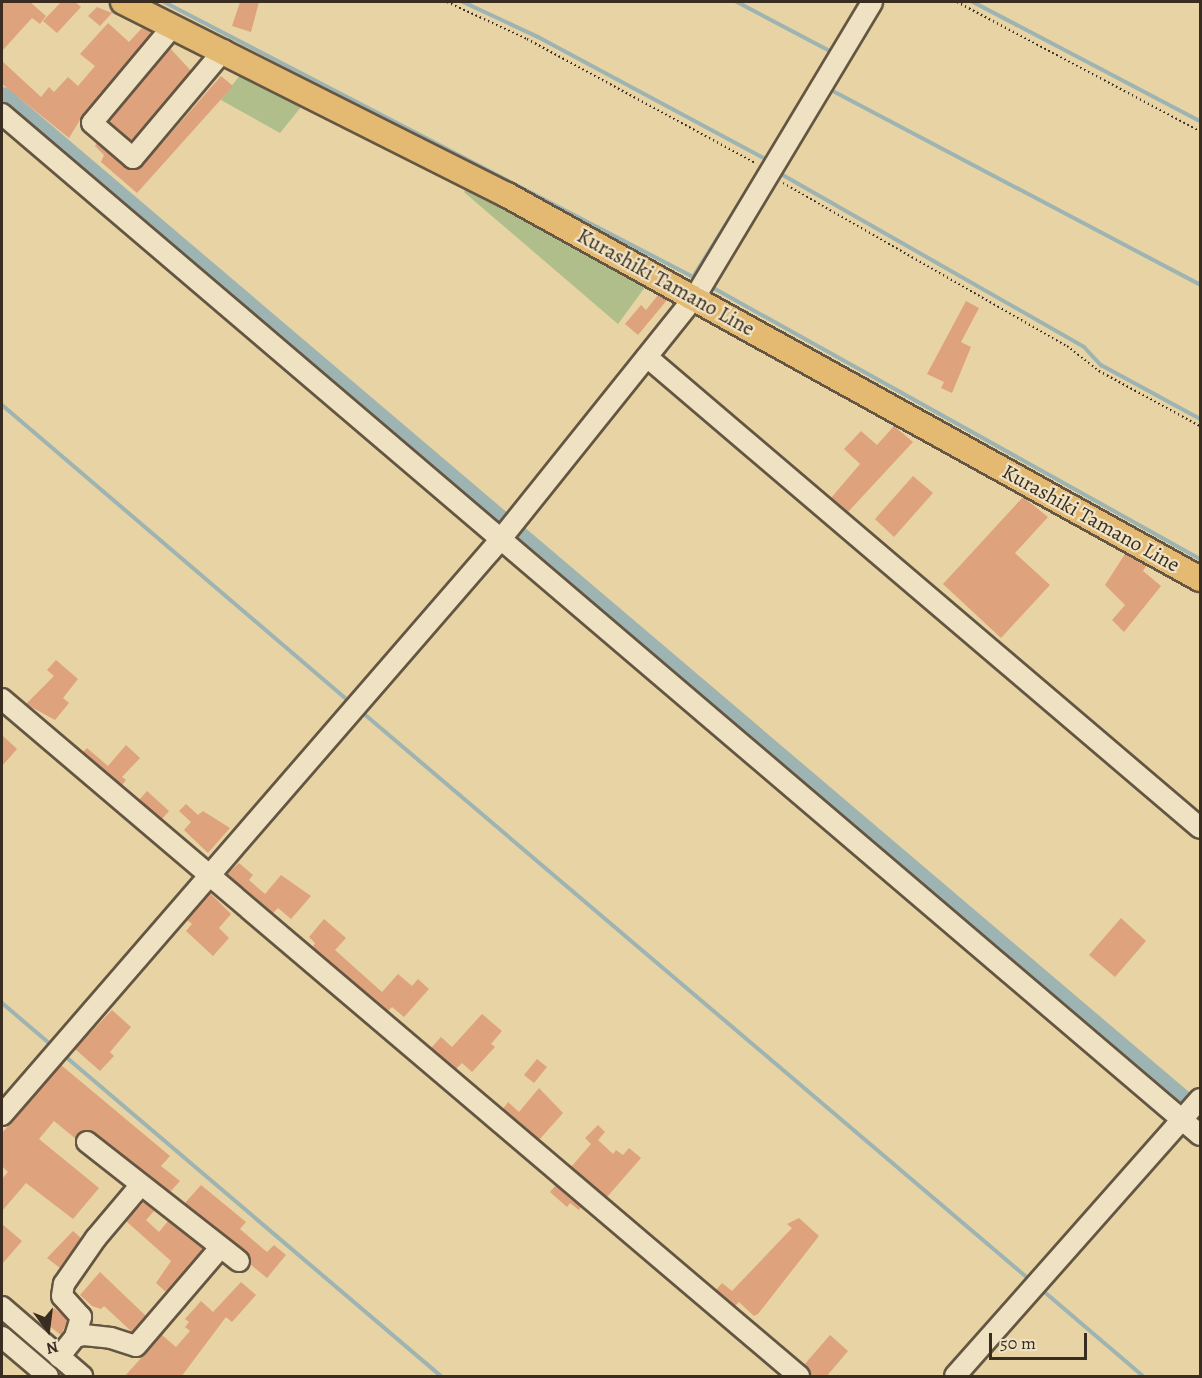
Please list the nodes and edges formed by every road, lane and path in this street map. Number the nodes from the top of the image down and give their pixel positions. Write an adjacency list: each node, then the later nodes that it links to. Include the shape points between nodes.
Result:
1 (123, 2): 5 (main road, Kurashiki Tamano Line)
2 (447, 2): 9 (path, via 527,39)
3 (872, 2): 9 (street)
4 (957, 2): 8 (path)
5 (173, 26): 6 (main road, Kurashiki Tamano Line); 6 (street, via 92,123 133,158)
6 (224, 50): 10 (main road, Kurashiki Tamano Line)
7 (2, 114): 13 (street)
8 (1200, 131)
9 (764, 170): 10 (street); 12 (path)
10 (701, 287): 11 (street); 14 (main road, Kurashiki Tamano Line)
11 (647, 357): 13 (street); 16 (street)
12 (1200, 426)
13 (501, 533): 17 (street); 18 (street)
14 (1200, 579)
15 (2, 699): 17 (street)
16 (1200, 828)
17 (204, 875): 19 (street); 31 (street)
18 (1191, 1110): 20 (street); 32 (street)
19 (2, 1115)
20 (1200, 1135)
21 (87, 1142): 22 (street)
22 (140, 1186): 23 (street); 27 (street, via 64,1284 62,1296 81,1317)
23 (219, 1249): 24 (street); 27 (street, via 136,1346 111,1338)
24 (239, 1261)
25 (2, 1307): 28 (street)
26 (2, 1337): 29 (street)
27 (75, 1337): 28 (street)
28 (59, 1357): 30 (street)
29 (48, 1377)
30 (82, 1377)
31 (799, 1377)
32 (955, 1377)

